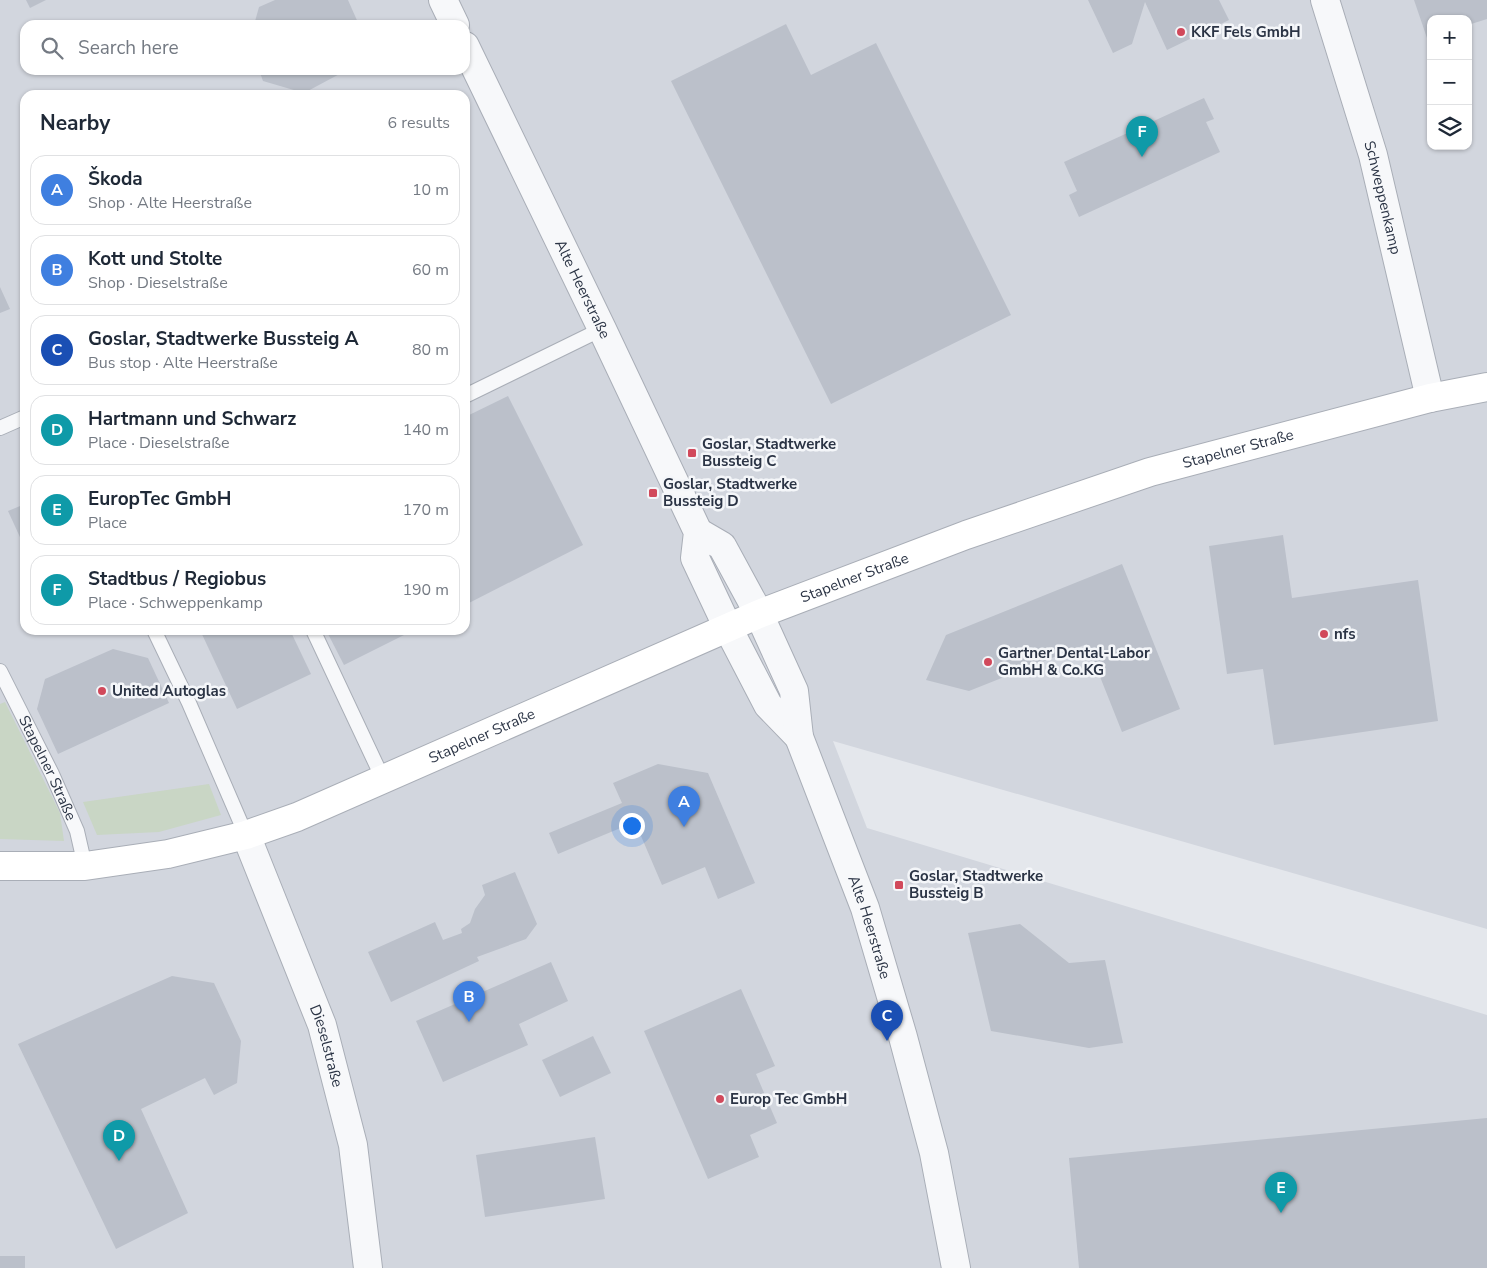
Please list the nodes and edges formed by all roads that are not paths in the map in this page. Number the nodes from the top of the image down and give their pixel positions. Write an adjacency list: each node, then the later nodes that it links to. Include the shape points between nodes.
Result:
1 (443, 0): 3 (street)
2 (1325, 0): 8 (street, Schweppenkamp, via 1373,156)
3 (453, 20)
4 (470, 56): 5 (street, Alte Heerstraße)
5 (602, 329): 7 (lane); 11 (street, Alte Heerstraße)
6 (1487, 387): 8 (street, Stapelner Straße)
7 (470, 394)
8 (1430, 398): 12 (street, Stapelner Straße, via 1150,472 966,535)
9 (20, 419): 10 (lane)
10 (0, 428)
11 (698, 532): 12 (street, Alte Heerstraße, via 722,546); 13 (street, Alte Heerstraße, via 695,558)
12 (759, 614): 13 (street, Stapelner Straße); 17 (street, Alte Heerstraße, via 794,691)
13 (728, 628): 17 (street, Alte Heerstraße, via 768,705); 18 (street, Stapelner Straße)
14 (156, 635): 19 (lane)
15 (315, 635): 18 (lane)
16 (0, 671): 21 (lane, Stapelner Straße, via 77,831)
17 (799, 737): 23 (street, Alte Heerstraße, via 868,917 934,1154)
18 (383, 780): 19 (street, Stapelner Straße)
19 (246, 835): 21 (street, Stapelner Straße, via 168,854); 22 (street, Dieselstraße, via 322,1024 353,1145)
20 (0, 866): 21 (street, Stapelner Straße)
21 (85, 866)
22 (368, 1268)
23 (956, 1268)

